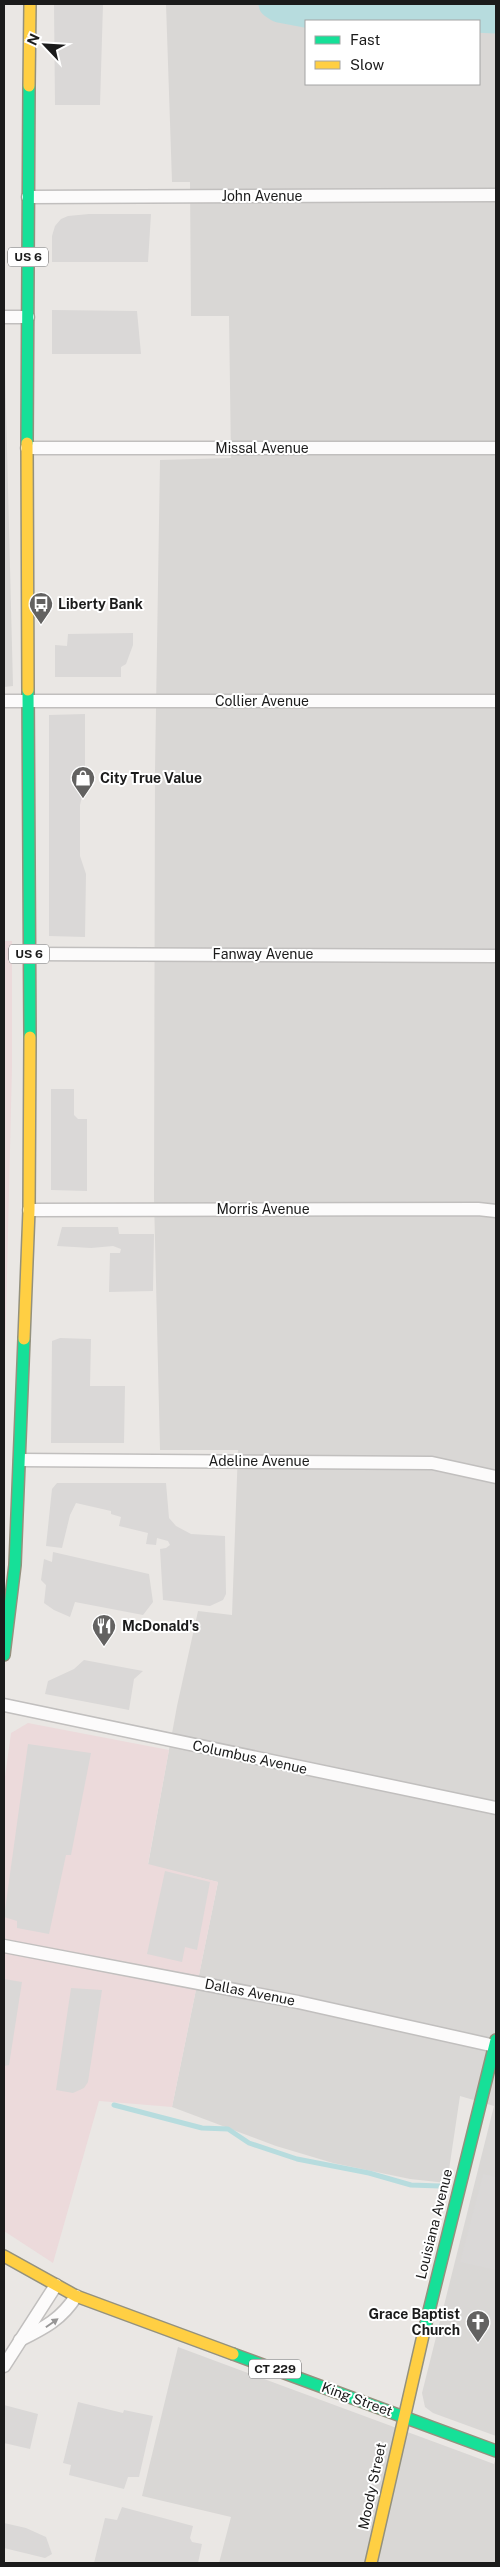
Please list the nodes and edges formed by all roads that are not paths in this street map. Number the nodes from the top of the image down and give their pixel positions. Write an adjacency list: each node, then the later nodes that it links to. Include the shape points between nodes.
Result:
1 (30, 4): 3 (main road, US 6)
2 (496, 195): 3 (street, John Avenue)
3 (28, 197): 5 (main road, US 6)
4 (4, 317): 5 (street)
5 (28, 317): 6 (main road, US 6)
6 (27, 448): 7 (street, Missal Avenue); 9 (main road, US 6)
7 (496, 448)
8 (4, 701): 9 (street, Collier Avenue)
9 (28, 701): 10 (street, Collier Avenue); 11 (main road, US 6)
10 (496, 701)
11 (29, 954): 12 (street, Fanway Avenue); 13 (main road, US 6)
12 (496, 956)
13 (29, 1210): 14 (street, Morris Avenue); 15 (main road, US 6)
14 (496, 1211)
15 (20, 1460): 16 (street, Adeline Avenue, via 432,1463); 17 (main road, US 6, via 15,1565)
16 (496, 1477)
17 (4, 1655)
18 (4, 1705): 19 (street, Columbus Avenue)
19 (496, 1808)
20 (4, 1946): 21 (street, Dallas Avenue)
21 (496, 2043): 27 (main road, Louisiana Avenue)
22 (4, 2256): 23 (main road, King Street / CT 229)
23 (56, 2285): 24 (main road, King Street / CT 229); 25 (street)
24 (76, 2296): 25 (street, one-way to 24, via 50,2326); 27 (main road, King Street / CT 229)
25 (20, 2340): 26 (street)
26 (4, 2366)
27 (403, 2415): 28 (main road, King Street / CT 229); 29 (main road, Moody Street)
28 (496, 2450)
29 (371, 2563)

